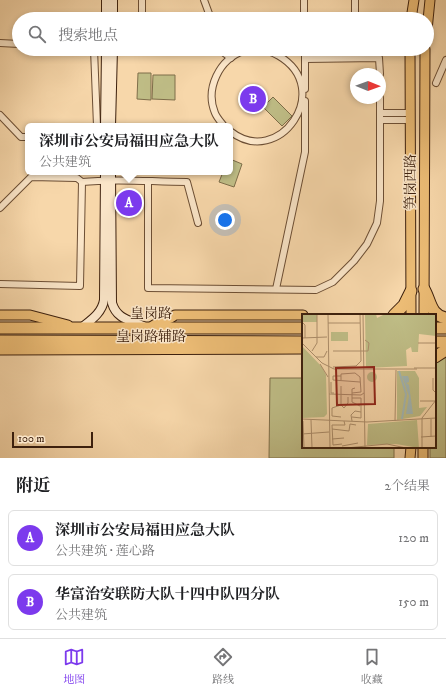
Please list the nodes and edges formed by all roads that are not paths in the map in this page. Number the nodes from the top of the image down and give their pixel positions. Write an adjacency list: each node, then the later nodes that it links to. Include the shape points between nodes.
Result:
1 (106, 0): 10 (main road)
2 (113, 0): 11 (main road)
3 (142, 0): 12 (street)
4 (204, 0): 13 (street)
5 (304, 0): 14 (street)
6 (355, 0): 15 (street)
7 (408, 0): 16 (main road)
8 (414, 0): 17 (main road)
9 (430, 0): 18 (main road)
10 (106, 12)
11 (113, 12)
12 (142, 12)
13 (208, 12)
14 (304, 12)
15 (355, 12)
16 (409, 12)
17 (411, 12)
18 (429, 12)
19 (0, 44): 20 (street)
20 (12, 44)
21 (94, 56): 40 (street)
22 (106, 56): 41 (main road)
23 (113, 56): 42 (main road)
24 (228, 56): 29 (street)
25 (235, 56): 29 (street)
26 (280, 56): 44 (street, via 296,71 302,85 303,100 299,114 290,127 278,136 264,141 249,140)
27 (410, 56): 38 (main road, 笋岗西路)
28 (425, 56): 53 (main road, 笋岗西路)
29 (231, 58): 43 (street, via 220,69 214,83 212,98 215,113)
30 (355, 58): 31 (street); 33 (street, via 380,58)
31 (305, 59): 52 (street, via 305,152)
32 (446, 60): 34 (street)
33 (380, 68)
34 (436, 83)
35 (380, 104): 36 (street)
36 (380, 113): 38 (street); 39 (street)
37 (0, 115): 45 (street, via 21,137)
38 (410, 117): 39 (street); 54 (main road, 笋岗西路)
39 (380, 120): 52 (street, via 380,201 378,223 370,239 354,261 324,288)
40 (97, 123)
41 (105, 123)
42 (112, 123)
43 (222, 123)
44 (233, 133)
45 (25, 137)
46 (106, 176): 47 (street); 48 (street); 62 (main road, via 103,306); 63 (main road, via 112,303 116,313 121,317)
47 (82, 182): 49 (street, via 78,178 31,177); 51 (street, via 80,286)
48 (148, 182): 50 (street, via 187,182); 52 (street, via 148,288)
49 (0, 208)
50 (198, 223)
51 (0, 284)
52 (276, 289)
53 (424, 289): 57 (main road, 笋岗西路); 60 (highway, via 433,311)
54 (411, 291): 55 (highway, via 404,305); 56 (main road, 笋岗西路)
55 (395, 314)
56 (411, 314)
57 (424, 314)
58 (0, 315): 62 (main road, via 30,316)
59 (302, 315): 63 (main road, 皇岗路辅路, via 175,315)
60 (446, 318)
61 (0, 328): 62 (highway, 皇岗路)
62 (78, 328): 63 (highway, 皇岗路)
63 (148, 328): 64 (highway, 皇岗路)
64 (302, 328)
65 (0, 342): 66 (highway, 皇岗路)
66 (302, 342)
67 (302, 349): 68 (main road, 皇岗路辅路)
68 (0, 350)
69 (446, 350): 70 (highway)
70 (436, 356)

